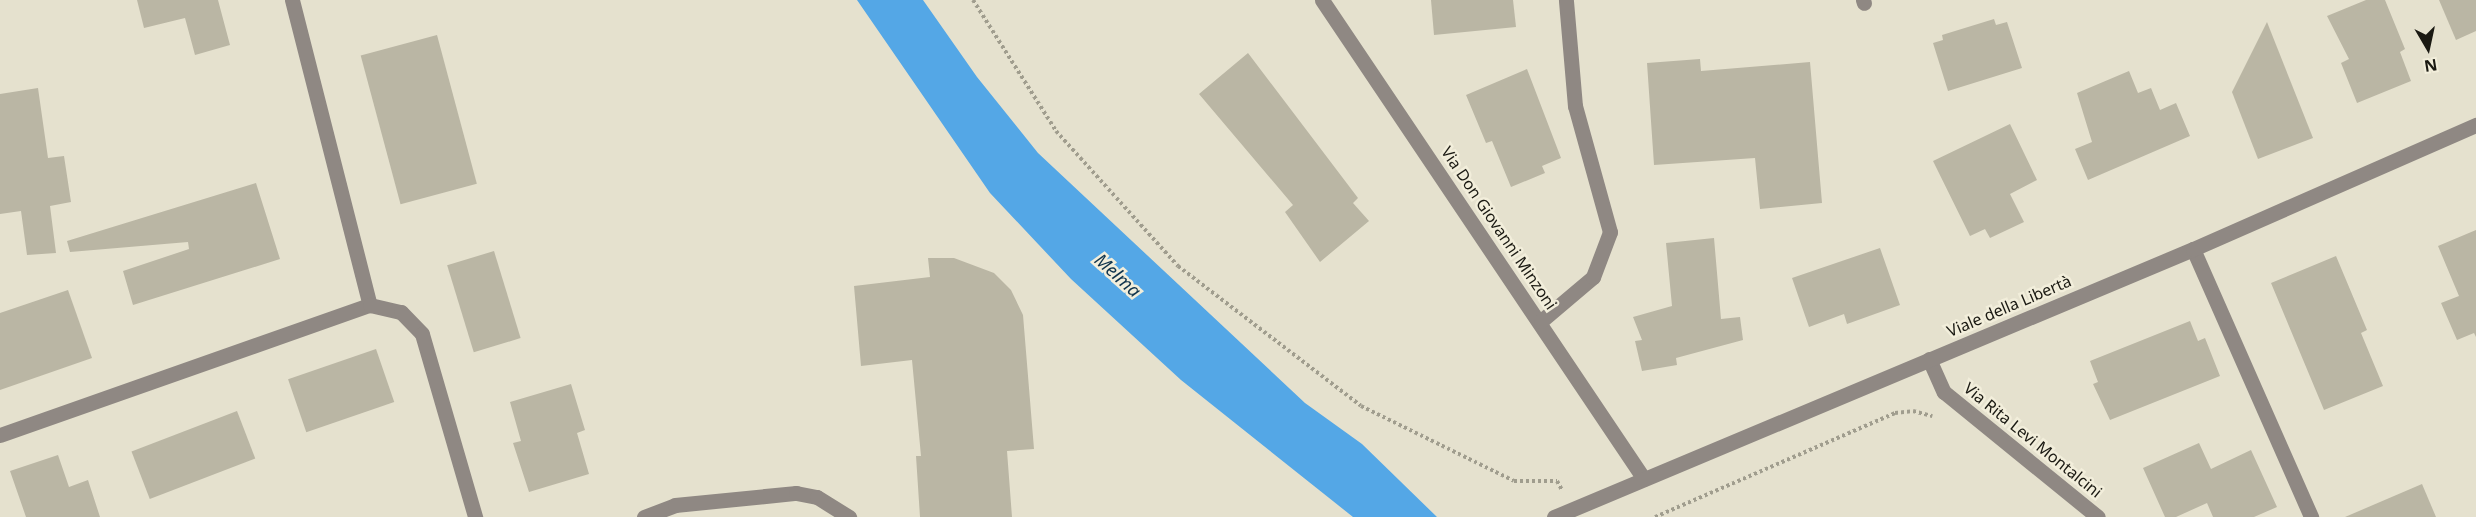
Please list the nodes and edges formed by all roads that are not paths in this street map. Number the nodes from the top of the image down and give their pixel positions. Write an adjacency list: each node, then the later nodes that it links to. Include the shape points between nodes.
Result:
1 (292, 0): 6 (street)
2 (1322, 0): 7 (street, Via Don Giovanni Minzoni)
3 (1566, 0): 7 (street, via 1575,106 1610,232 1593,278)
4 (2476, 125): 5 (street, Viale della Libertà)
5 (2193, 249): 8 (street, Viale della Libertà); 16 (street)
6 (370, 305): 9 (street); 11 (street, via 401,312 422,334)
7 (1541, 321): 10 (street, Via Don Giovanni Minzoni)
8 (1929, 359): 10 (street, Viale della Libertà); 15 (street, Via Rita Levi Montalcini, via 1944,392)
9 (0, 435)
10 (1644, 479): 14 (street, Viale della Libertà)
11 (475, 517)
12 (644, 517): 13 (street, via 675,505 796,493 818,497)
13 (849, 517)
14 (1554, 517)
15 (2098, 517)
16 (2311, 517)

